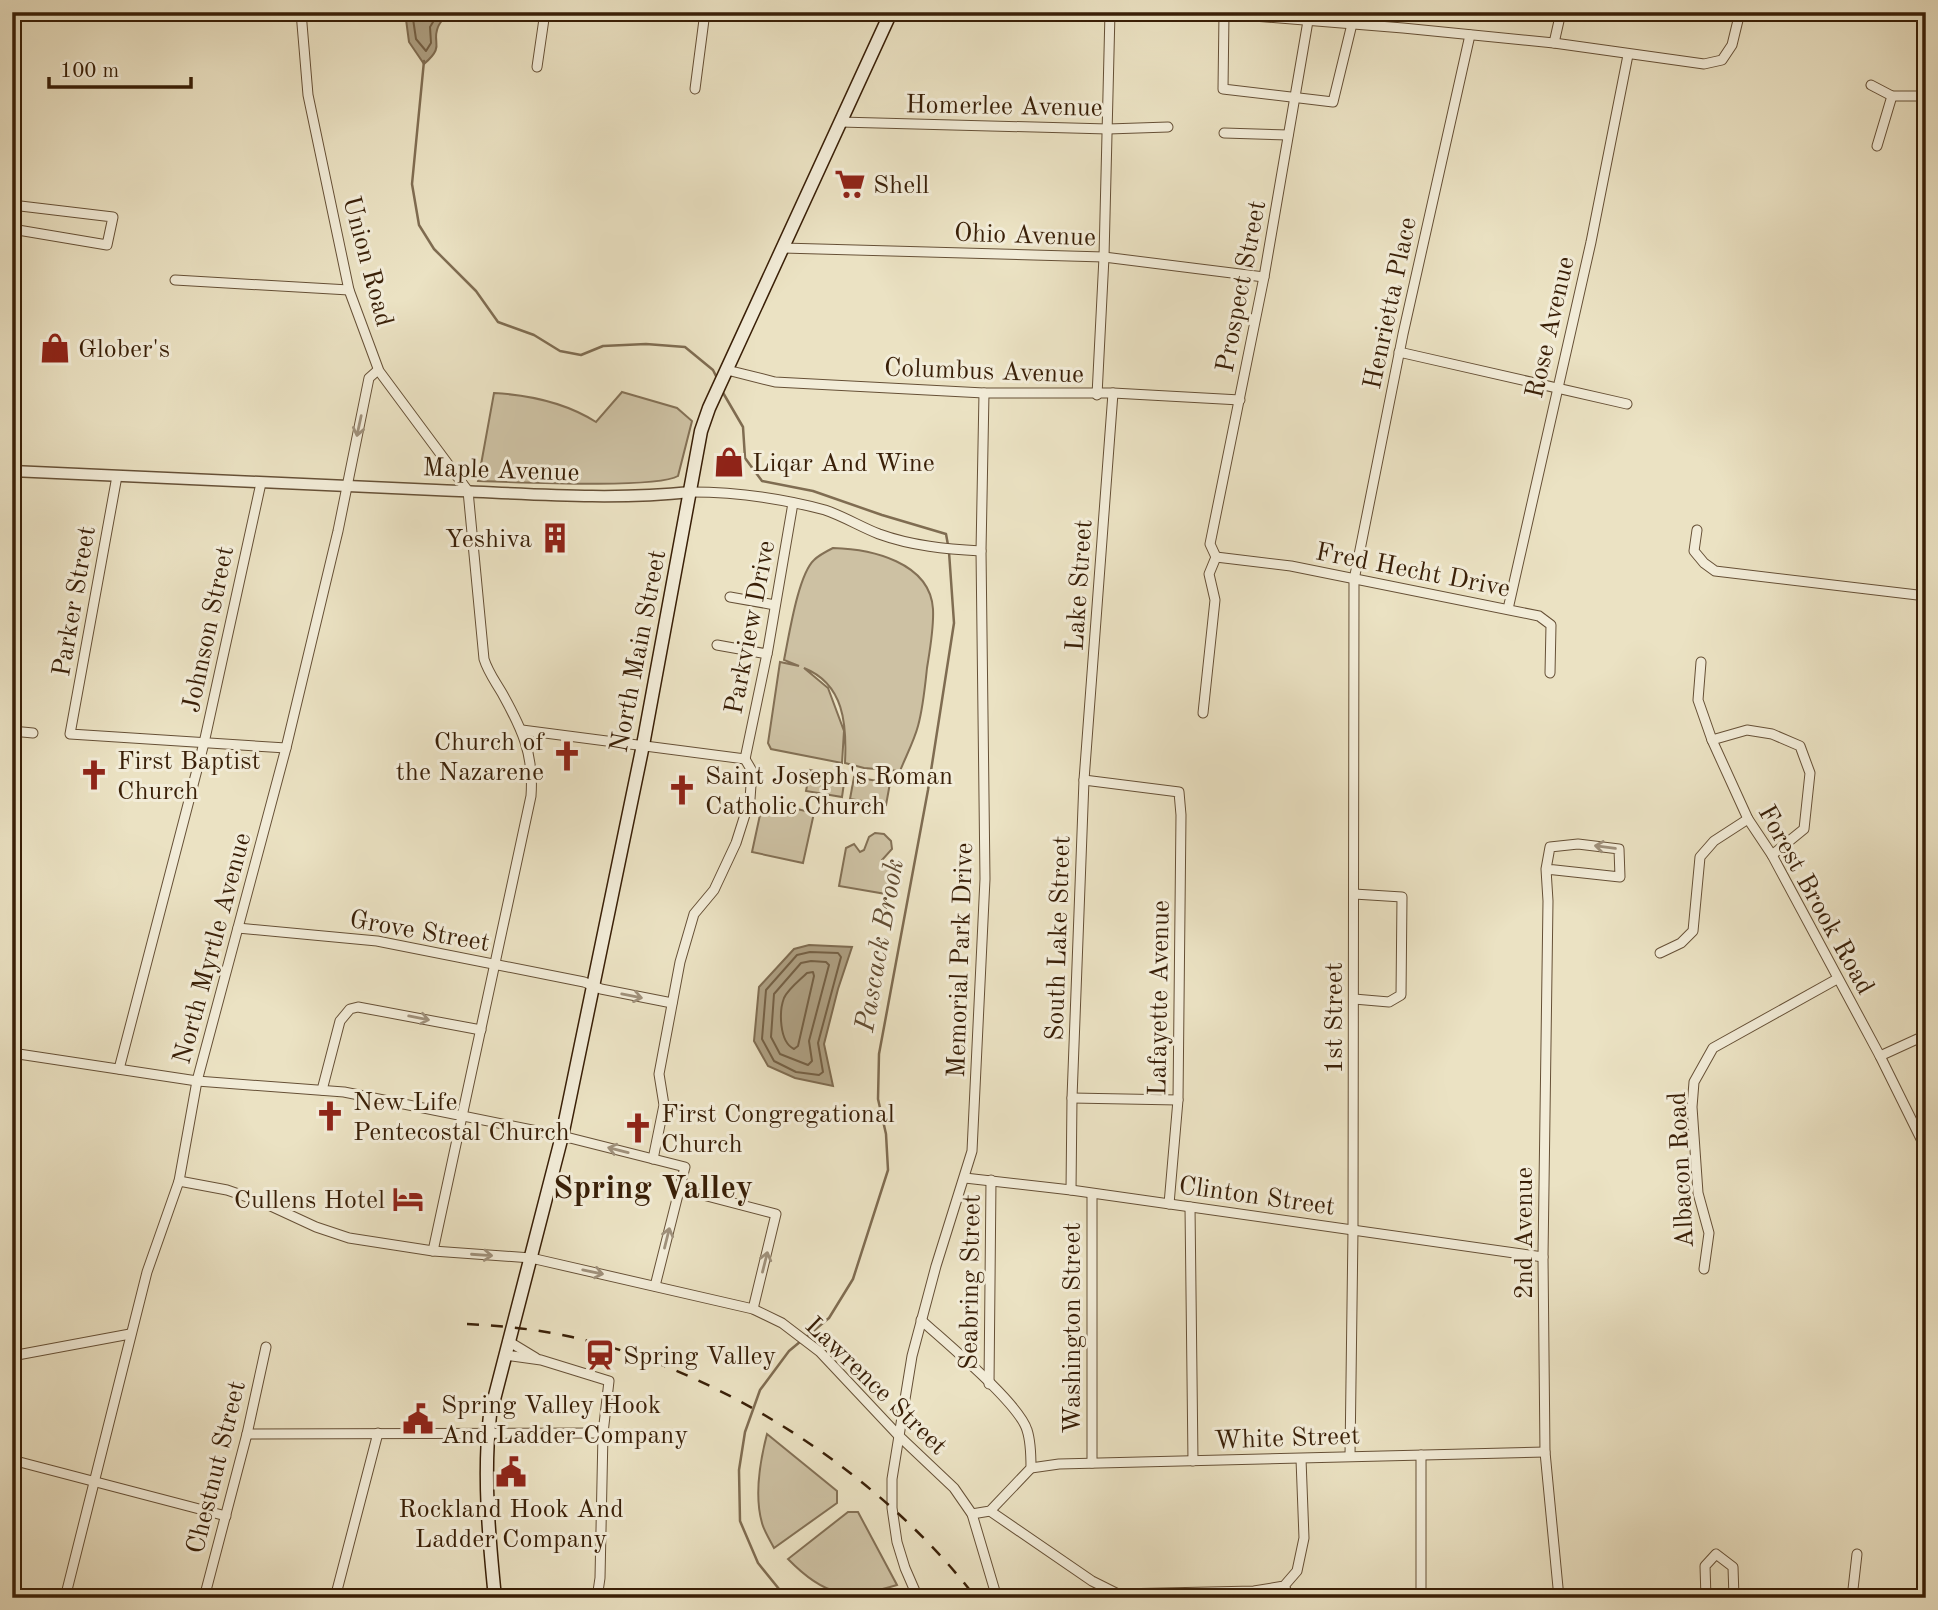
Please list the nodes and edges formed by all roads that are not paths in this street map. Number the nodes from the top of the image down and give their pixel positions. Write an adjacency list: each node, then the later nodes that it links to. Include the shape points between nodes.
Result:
1 (301, 12): 33 (street, Union Road, via 308,95)
2 (545, 12): 15 (street)
3 (705, 12): 17 (street)
4 (891, 12): 21 (main road, North Main Street)
5 (1110, 12): 23 (street)
6 (1205, 12): 9 (street)
7 (1562, 12): 13 (street)
8 (1740, 12): 14 (street, via 1732,45 1722,60 1704,64)
9 (1224, 14): 10 (street); 20 (street, via 1223,89)
10 (1308, 21): 11 (street); 20 (street, Prospect Street)
11 (1352, 24): 12 (street); 20 (street, via 1333,102)
12 (1470, 35): 13 (street); 34 (street, Henrietta Place)
13 (1554, 43): 14 (street)
14 (1629, 55): 37 (street, Rose Avenue)
15 (537, 67)
16 (1871, 85): 18 (street)
17 (695, 89)
18 (1892, 96): 19 (street); 26 (street)
19 (1926, 96)
20 (1294, 97): 25 (street, Prospect Street)
21 (840, 122): 23 (street, Homerlee Avenue); 29 (main road, North Main Street)
22 (1168, 127): 23 (street, Homerlee Avenue)
23 (1108, 129): 30 (street)
24 (1224, 133): 25 (street)
25 (1289, 135): 31 (street, Prospect Street)
26 (1877, 146)
27 (12, 205): 28 (street, via 113,217 107,245)
28 (12, 229)
29 (783, 247): 30 (street, Ohio Avenue); 36 (main road, North Main Street)
30 (1104, 257): 31 (street, Ohio Avenue); 40 (street)
31 (1264, 277): 41 (street, Prospect Street)
32 (175, 280): 33 (street)
33 (349, 290): 35 (street, Union Road)
34 (1399, 352): 37 (street); 53 (street, Henrietta Place)
35 (378, 370): 46 (street, North Myrtle Avenue, one-way to 46, via 369,379); 47 (street, Union Road)
36 (725, 374): 38 (street, Columbus Avenue, via 775,382); 48 (main road, North Main Street, via 701,431)
37 (1557, 388): 42 (street); 57 (street, Rose Avenue)
38 (984, 393): 40 (street, Columbus Avenue); 51 (street, Memorial Park Drive)
39 (1113, 393): 40 (street, Columbus Avenue); 41 (street, Columbus Avenue); 71 (street, Lake Street)
40 (1097, 395)
41 (1240, 400): 52 (street, Prospect Street, via 1210,544)
42 (1627, 404)
43 (12, 471): 44 (street, Maple Avenue)
44 (117, 476): 45 (street, Maple Avenue); 67 (street, Parker Street, via 69,734)
45 (261, 483): 46 (street, Maple Avenue); 67 (street, Johnson Street)
46 (345, 487): 47 (street, Maple Avenue); 69 (street, North Myrtle Avenue)
47 (468, 491): 48 (street, Maple Avenue, via 626,496); 63 (street, via 484,659)
48 (691, 492): 49 (street, Maple Avenue, via 745,494); 68 (main road, North Main Street)
49 (793, 503): 51 (street, Maple Avenue, via 828,511 900,540); 56 (street, Parkview Drive)
50 (1697, 530): 54 (street, via 1694,551 1715,571)
51 (981, 551): 96 (street, Memorial Park Drive, via 985,879 974,1129)
52 (1216, 557): 53 (street, Fred Hecht Drive); 62 (street, Prospect Street, via 1209,574 1215,600)
53 (1354, 580): 57 (street, Fred Hecht Drive); 75 (street, 1st Street)
54 (1926, 596)
55 (730, 597): 56 (street)
56 (775, 604): 59 (street, Parkview Drive)
57 (1508, 609): 61 (street, Fred Hecht Drive, via 1539,616 1551,625)
58 (717, 645): 59 (street)
59 (767, 654): 70 (street, Parkview Drive)
60 (1700, 662): 66 (street, Forest Brook Road, via 1698,700)
61 (1550, 673)
62 (1203, 713)
63 (522, 730): 68 (street); 78 (street, via 529,752 531,796)
64 (12, 732): 65 (street)
65 (33, 733)
66 (1712, 740): 72 (street, Forest Brook Road); 73 (street, via 1747,730 1800,746 1810,773 1804,829)
67 (204, 743): 69 (street); 87 (street, Johnson Street)
68 (643, 744): 70 (street); 80 (main road, North Main Street)
69 (286, 748): 76 (street, North Myrtle Avenue)
70 (745, 760): 82 (street, via 752,771 750,799 714,890 694,914)
71 (1084, 780): 90 (street, South Lake Street); 91 (street, Lafayette Avenue, via 1179,792)
72 (1748, 819): 73 (street, Forest Brook Road); 77 (street, via 1714,841 1700,858 1693,931)
73 (1772, 855): 79 (street, Forest Brook Road)
74 (1546, 869): 74 (street, one-way to 74, via 1620,877 1619,849 1578,844 1550,847); 106 (street, 2nd Avenue)
75 (1354, 894): 81 (street, 1st Street); 81 (street, via 1402,897 1401,995 1389,1002)
76 (238, 928): 78 (street, Grove Street, via 377,941); 88 (street, North Myrtle Avenue)
77 (1660, 953)
78 (494, 965): 80 (street, Grove Street); 83 (street)
79 (1837, 979): 86 (street, Forest Brook Road); 108 (street, Albacon Road, via 1713,1048 1694,1082 1698,1193 1709,1233)
80 (593, 986): 82 (street, Grove Street, one-way to 82); 93 (main road, North Main Street)
81 (1354, 999): 104 (street, 1st Street)
82 (672, 1003): 95 (street, via 659,1074 664,1105)
83 (481, 1030): 89 (street, one-way to 83, via 340,1021 350,1009); 92 (street)
84 (1926, 1035): 86 (street)
85 (12, 1053): 87 (street)
86 (1880, 1056): 94 (street, Forest Brook Road)
87 (119, 1069): 88 (street)
88 (197, 1081): 89 (street); 98 (street, North Myrtle Avenue)
89 (321, 1090): 92 (street)
90 (1072, 1098): 91 (street); 100 (street)
91 (1178, 1100): 102 (street, Lafayette Avenue)
92 (462, 1117): 93 (street); 105 (street)
93 (562, 1136): 95 (street, one-way to 93); 107 (main road, North Main Street)
94 (1926, 1149)
95 (653, 1159): 99 (street, via 685,1167)
96 (965, 1178): 97 (street, Clinton Street); 111 (street, Memorial Park Drive)
97 (991, 1180): 100 (street, Clinton Street); 118 (street, Seabring Street)
98 (179, 1181): 105 (street, Lawrence Street, via 227,1190 349,1238); 112 (street, North Myrtle Avenue)
99 (680, 1189): 109 (street, one-way to 99); 110 (street, one-way to 99, via 776,1214)
100 (1071, 1190): 101 (street, Clinton Street)
101 (1092, 1194): 102 (street, Clinton Street); 130 (street, Washington Street)
102 (1169, 1204): 103 (street, Clinton Street)
103 (1190, 1208): 104 (street, Clinton Street); 129 (street)
104 (1353, 1230): 106 (street, Clinton Street); 126 (street, 1st Street)
105 (433, 1251): 107 (street, Lawrence Street, one-way to 107)
106 (1543, 1257): 124 (street, 2nd Avenue)
107 (531, 1258): 109 (street, Lawrence Street, one-way to 109); 113 (main road, North Main Street)
108 (1704, 1269)
109 (655, 1286): 110 (street, Lawrence Street)
110 (753, 1309): 123 (street, Lawrence Street, via 782,1323 820,1352)
111 (921, 1320): 118 (street); 123 (street, Memorial Park Drive)
112 (130, 1334): 116 (street); 132 (street, North Myrtle Avenue)
113 (508, 1341): 115 (main road, North Main Street); 117 (street)
114 (266, 1347): 122 (street, Chestnut Street)
115 (505, 1355): 117 (street); 120 (main road, North Main Street)
116 (12, 1356)
117 (541, 1360): 121 (street, via 609,1381)
118 (989, 1384): 131 (street, via 1027,1429)
119 (378, 1433): 120 (street); 122 (street); 140 (street)
120 (488, 1433): 121 (street); 141 (main road, North Main Street)
121 (603, 1433): 142 (street)
122 (247, 1434): 135 (street, Chestnut Street)
123 (898, 1435): 134 (street, Lawrence Street, via 954,1489); 143 (street, Memorial Park Drive, via 893,1519 899,1551)
124 (1545, 1452): 125 (street, White Street); 147 (street, 2nd Avenue)
125 (1421, 1455): 126 (street, White Street); 146 (street)
126 (1350, 1456): 128 (street, White Street)
127 (12, 1460): 132 (street)
128 (1301, 1460): 129 (street, White Street); 137 (street, via 1304,1538 1297,1571)
129 (1194, 1461): 130 (street, White Street)
130 (1092, 1463): 131 (street, White Street)
131 (1031, 1468): 133 (street)
132 (94, 1481): 135 (street); 138 (street, North Myrtle Avenue)
133 (990, 1511): 134 (street); 137 (street, via 1118,1594 1254,1591)
134 (972, 1514): 144 (street, Lawrence Street)
135 (226, 1516): 139 (street, Chestnut Street)
136 (1857, 1554): 150 (street)
137 (1283, 1586): 145 (street)
138 (65, 1598)
139 (204, 1598)
140 (335, 1598)
141 (495, 1598)
142 (597, 1598)
143 (918, 1598)
144 (997, 1598)
145 (1290, 1598)
146 (1421, 1598)
147 (1559, 1598)
148 (1706, 1598): 149 (street, via 1705,1566 1716,1554 1733,1567)
149 (1734, 1598)
150 (1852, 1598)

